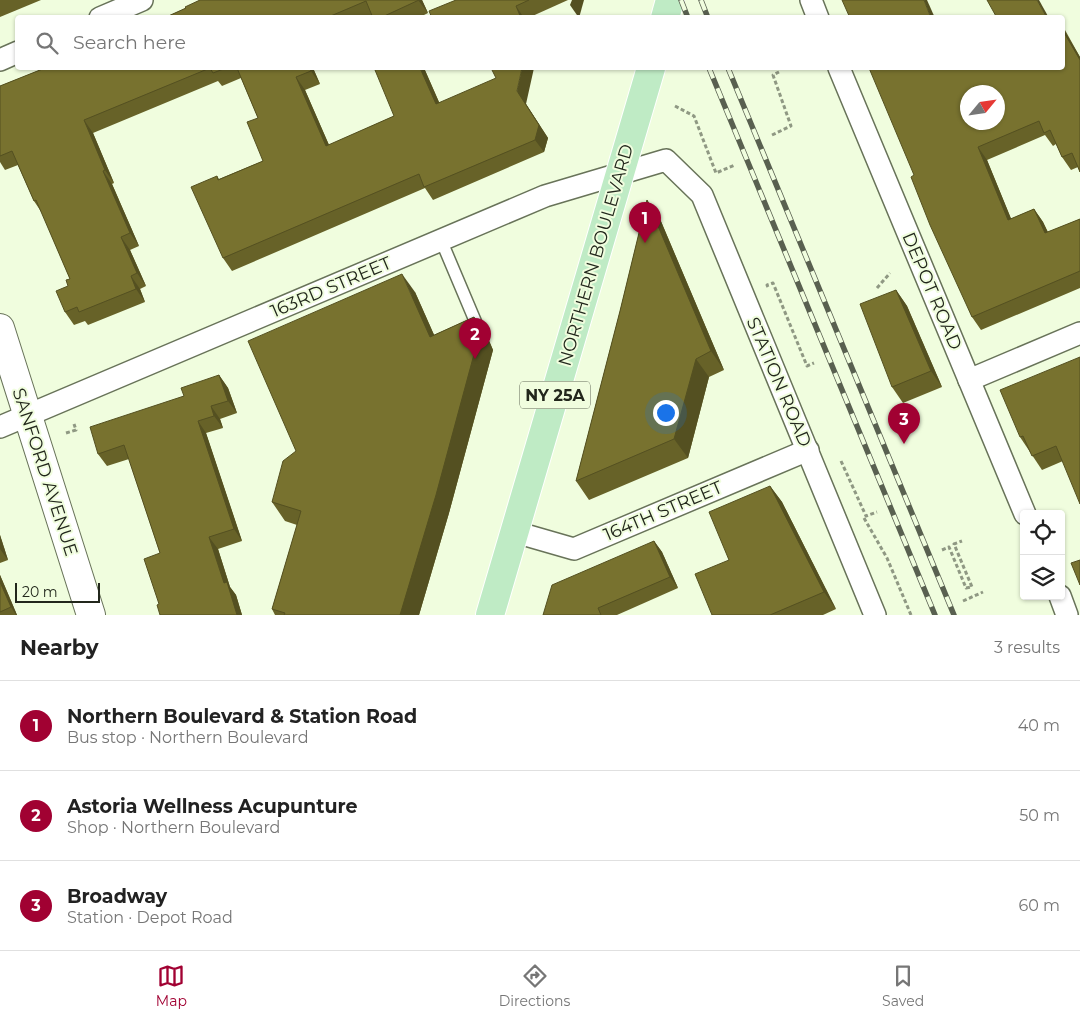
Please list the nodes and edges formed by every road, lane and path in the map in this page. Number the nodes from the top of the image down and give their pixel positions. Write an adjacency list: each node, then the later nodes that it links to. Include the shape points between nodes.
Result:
1 (142, 0): 4 (street)
2 (670, 0): 5 (main road)
3 (811, 0): 6 (street)
4 (107, 15)
5 (666, 15)
6 (817, 15)
7 (15, 53): 8 (street)
8 (0, 60)
9 (650, 70): 16 (main road, NORTHERN BOULEVARD / NY 25A)
10 (840, 70): 27 (street, DEPOT ROAD)
11 (779, 72): 13 (path, via 772,75 791,126)
12 (676, 106): 15 (path, via 694,116 716,173)
13 (772, 135)
14 (666, 160): 16 (street, 163RD STREET); 32 (street, STATION ROAD, via 702,195)
15 (736, 165)
16 (619, 174): 17 (street, 163RD STREET, via 545,196); 35 (main road, NORTHERN BOULEVARD / NY 25A)
17 (441, 240): 22 (lane); 28 (street, 163RD STREET)
18 (890, 273): 19 (path)
19 (877, 288)
20 (771, 293): 25 (path, via 767,285 773,283 807,366)
21 (0, 328): 28 (street, SANFORD AVENUE)
22 (479, 330)
23 (1080, 333): 27 (street)
24 (789, 336): 26 (path)
25 (814, 363)
26 (803, 370)
27 (969, 380): 33 (street, DEPOT ROAD)
28 (28, 416): 29 (street, 163RD STREET); 41 (street, SANFORD AVENUE)
29 (0, 428)
30 (76, 430): 31 (path)
31 (66, 433)
32 (808, 450): 35 (street, 164TH STREET, via 574,549); 43 (street, STATION ROAD)
33 (1024, 510)
34 (877, 512): 44 (path, via 866,516 849,477 844,481 887,558)
35 (515, 532): 42 (main road, NORTHERN BOULEVARD / NY 25A)
36 (962, 541): 37 (path, via 954,544 972,587 966,588 949,547)
37 (942, 550)
38 (983, 592): 40 (path)
39 (1062, 600): 45 (street)
40 (963, 601)
41 (91, 615)
42 (490, 615)
43 (875, 615)
44 (911, 615)
45 (1068, 615)

